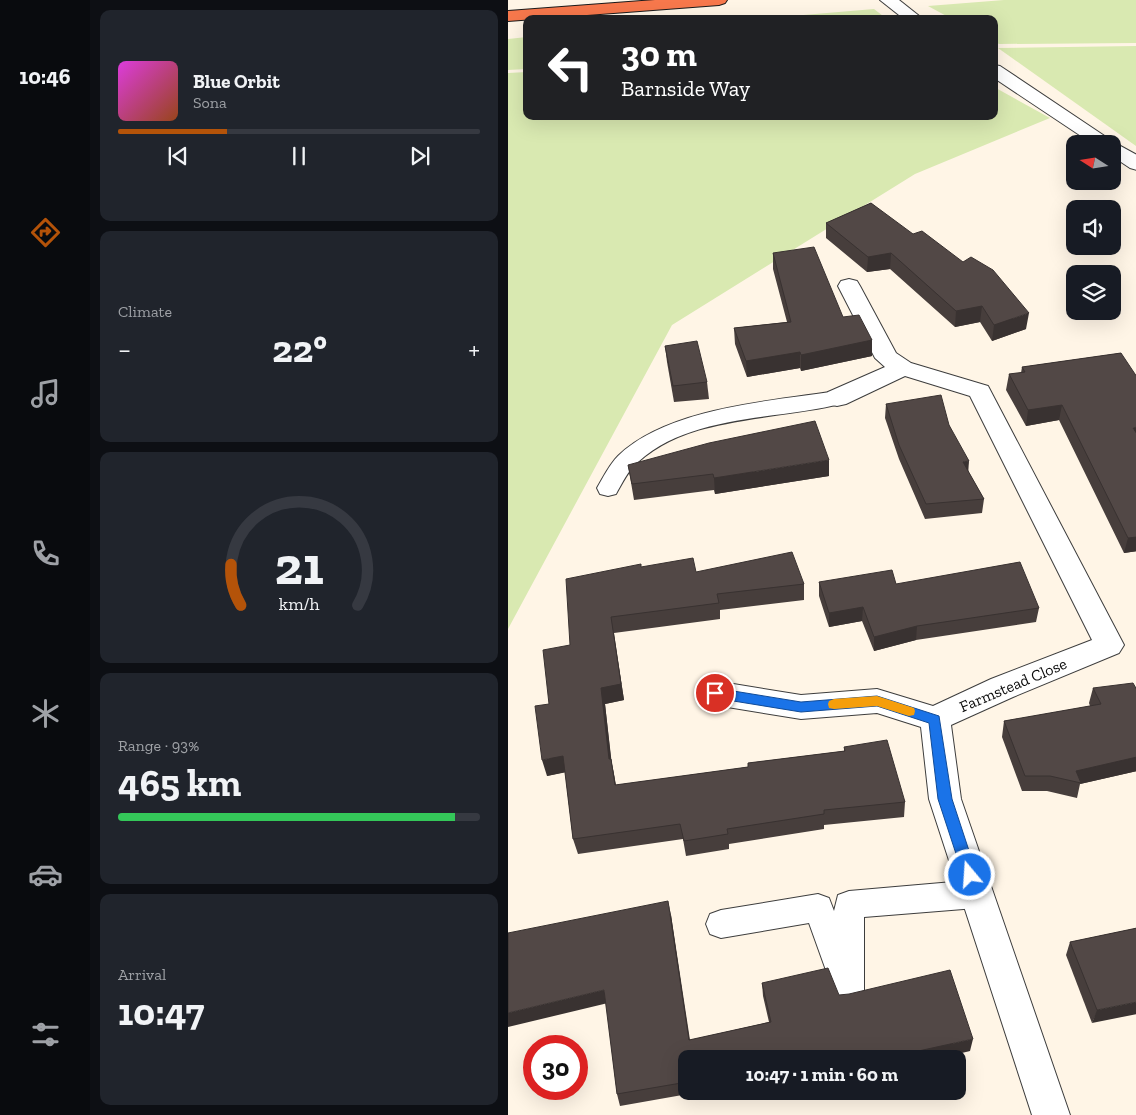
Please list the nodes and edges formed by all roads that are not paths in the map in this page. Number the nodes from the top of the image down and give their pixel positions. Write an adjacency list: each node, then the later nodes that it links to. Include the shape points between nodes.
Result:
1 (719, 0): 4 (highway)
2 (888, 0): 3 (street)
3 (909, 15)
4 (508, 16)
5 (998, 73): 6 (street)
6 (1092, 135)
7 (1121, 154): 8 (street)
8 (1136, 164)
9 (849, 286): 10 (street, Farmstead Close, via 887,358)
10 (903, 368): 11 (street); 14 (street, Farmstead Close, via 979,391 1109,645)
11 (837, 398): 12 (lane, via 738,414 685,427 651,442 625,462)
12 (608, 488)
13 (715, 693): 14 (street, via 801,707 877,701)
14 (935, 719): 15 (street, via 945,799)
15 (976, 894): 16 (lane, via 849,905 848,990 818,908); 17 (street)
16 (721, 924)
17 (1051, 1115)

